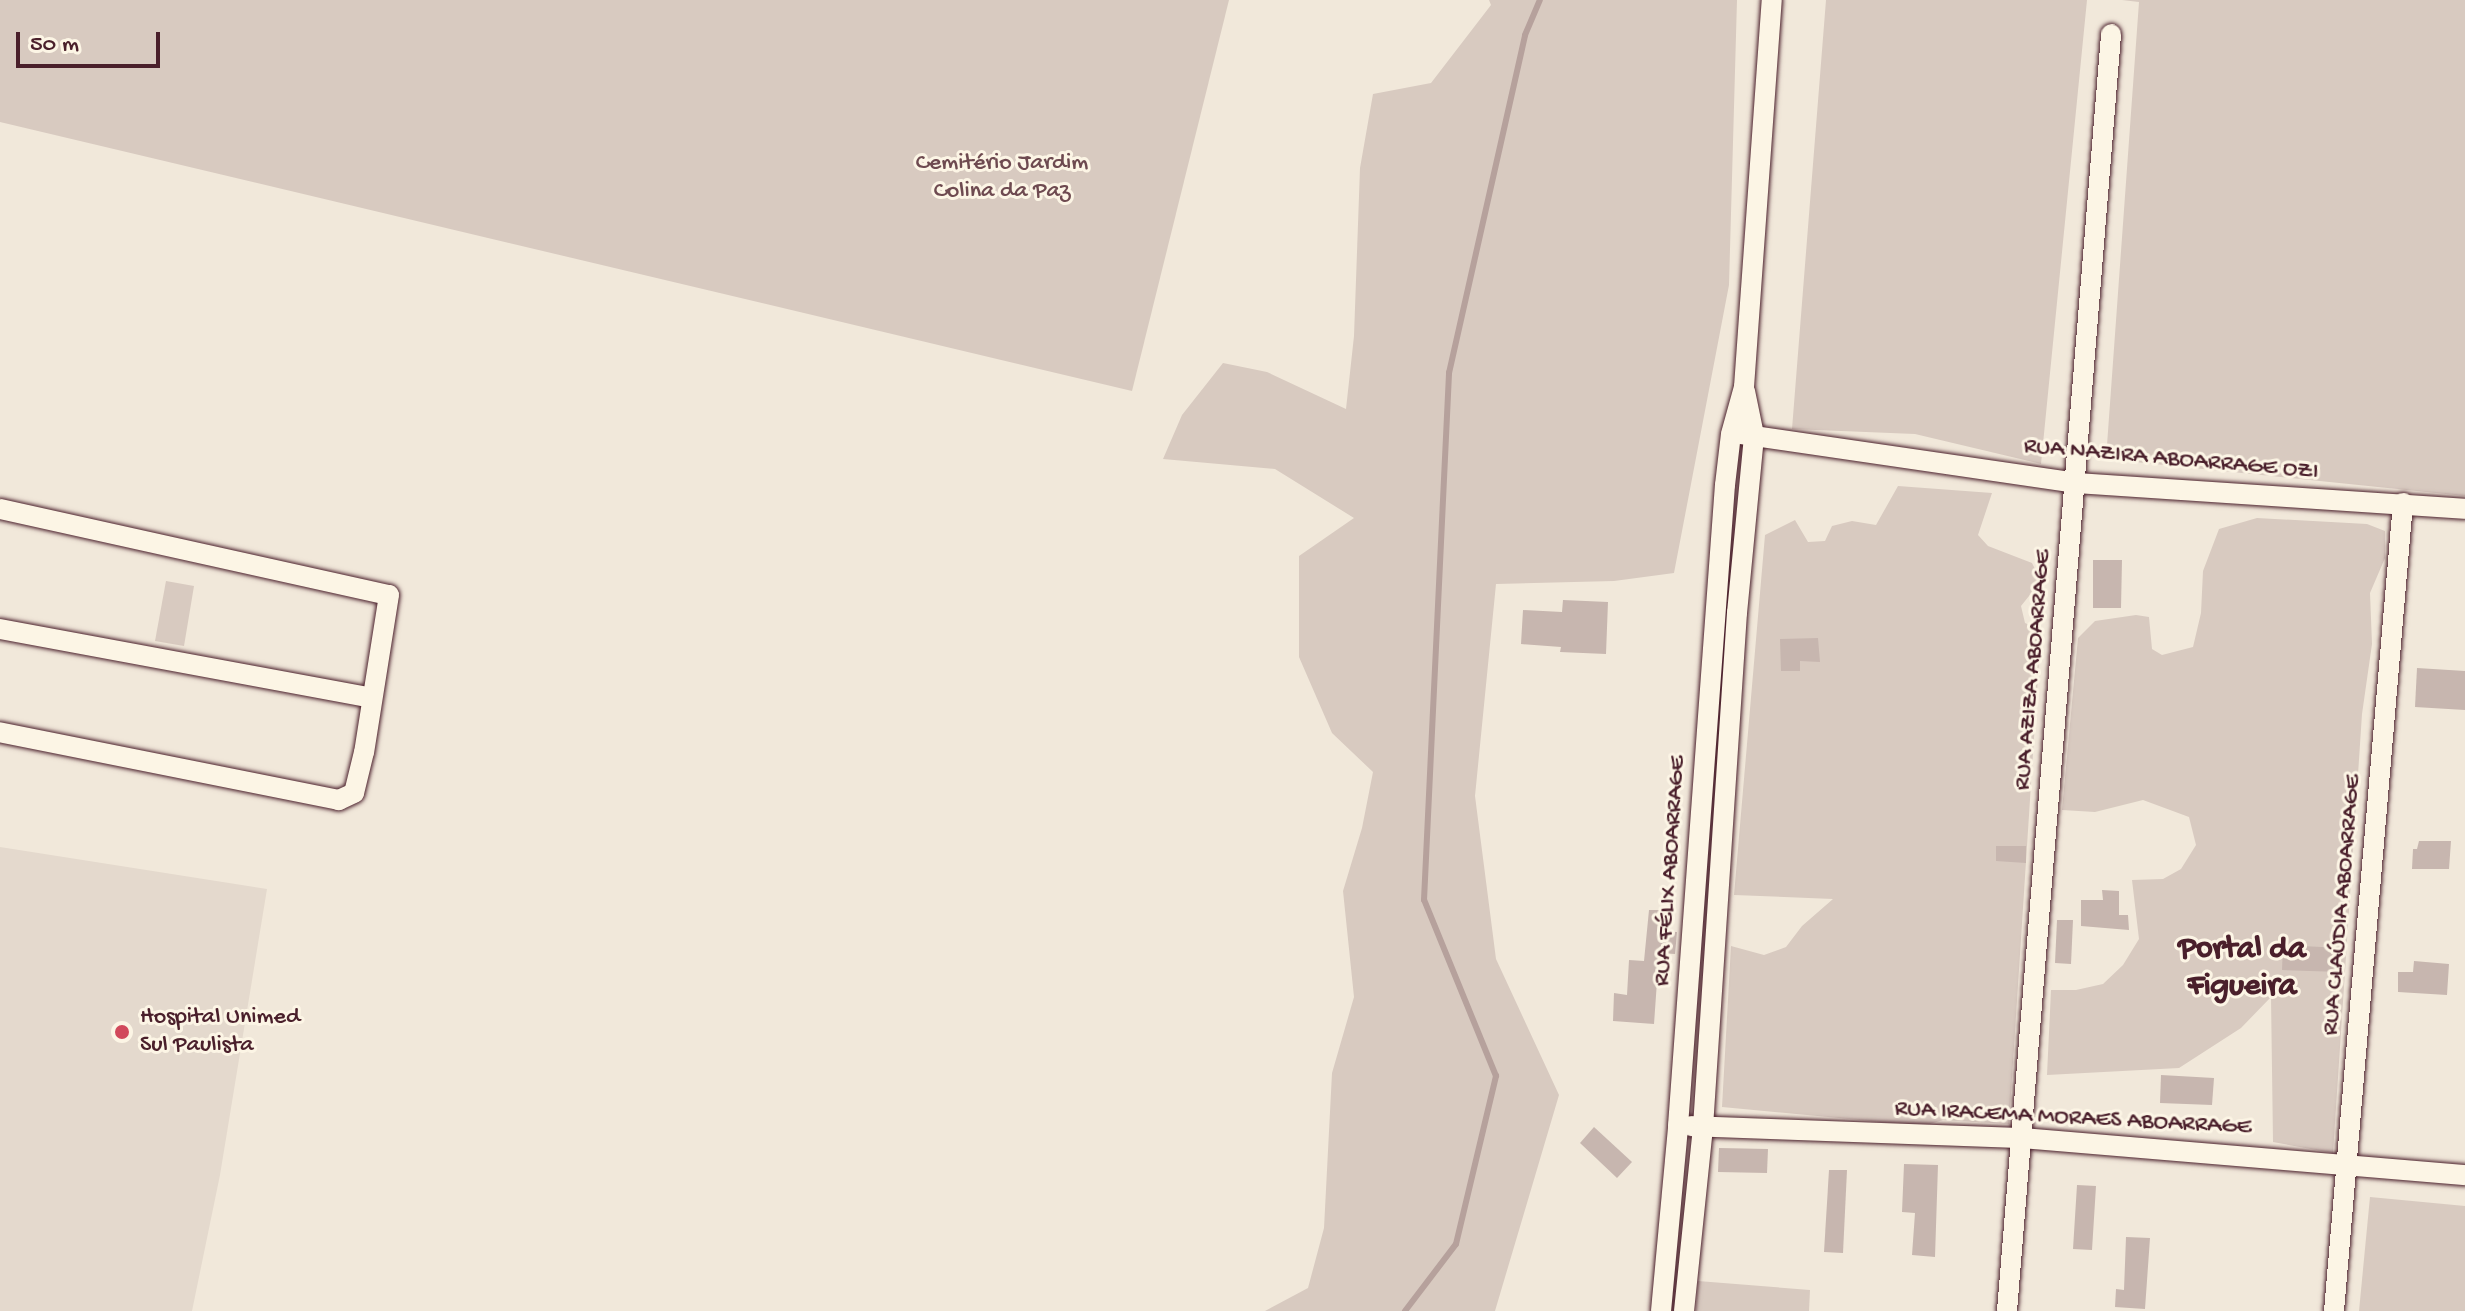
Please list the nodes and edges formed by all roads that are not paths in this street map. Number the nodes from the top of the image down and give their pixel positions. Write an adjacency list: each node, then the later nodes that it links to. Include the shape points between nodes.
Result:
1 (1772, 0): 3 (street)
2 (2111, 34): 6 (street, RUA AZIZA ABOARRAGE)
3 (1744, 387): 4 (street, RUA FÉLIX ABOARRAGE); 5 (street, RUA FÉLIX ABOARRAGE)
4 (1731, 434): 5 (street, RUA NAZIRA ABOARRAGE OZI); 13 (street, RUA FÉLIX ABOARRAGE)
5 (1754, 435): 6 (street, RUA NAZIRA ABOARRAGE OZI); 14 (street, RUA FÉLIX ABOARRAGE)
6 (2075, 483): 7 (street, RUA NAZIRA ABOARRAGE OZI); 15 (street, RUA AZIZA ABOARRAGE)
7 (2403, 503): 9 (street, RUA NAZIRA ABOARRAGE OZI); 16 (street, RUA CLAÚDIA ABOARRAGE)
8 (0, 509): 11 (street, via 389,595)
9 (2465, 509)
10 (0, 629): 11 (street)
11 (371, 698): 12 (street, via 354,793 339,800)
12 (0, 732)
13 (1678, 1126): 14 (street, RUA IRACEMA MORAES ABOARRAGE); 18 (street, RUA FÉLIX ABOARRAGE)
14 (1703, 1127): 15 (street, RUA IRACEMA MORAES ABOARRAGE); 19 (street, RUA FÉLIX ABOARRAGE)
15 (2023, 1138): 16 (street, RUA IRACEMA MORAES ABOARRAGE); 20 (street, RUA AZIZA ABOARRAGE)
16 (2348, 1163): 17 (street, RUA IRACEMA MORAES ABOARRAGE); 21 (street, RUA CLAÚDIA ABOARRAGE)
17 (2465, 1175)
18 (1661, 1311)
19 (1684, 1311)
20 (2007, 1311)
21 (2334, 1311)

